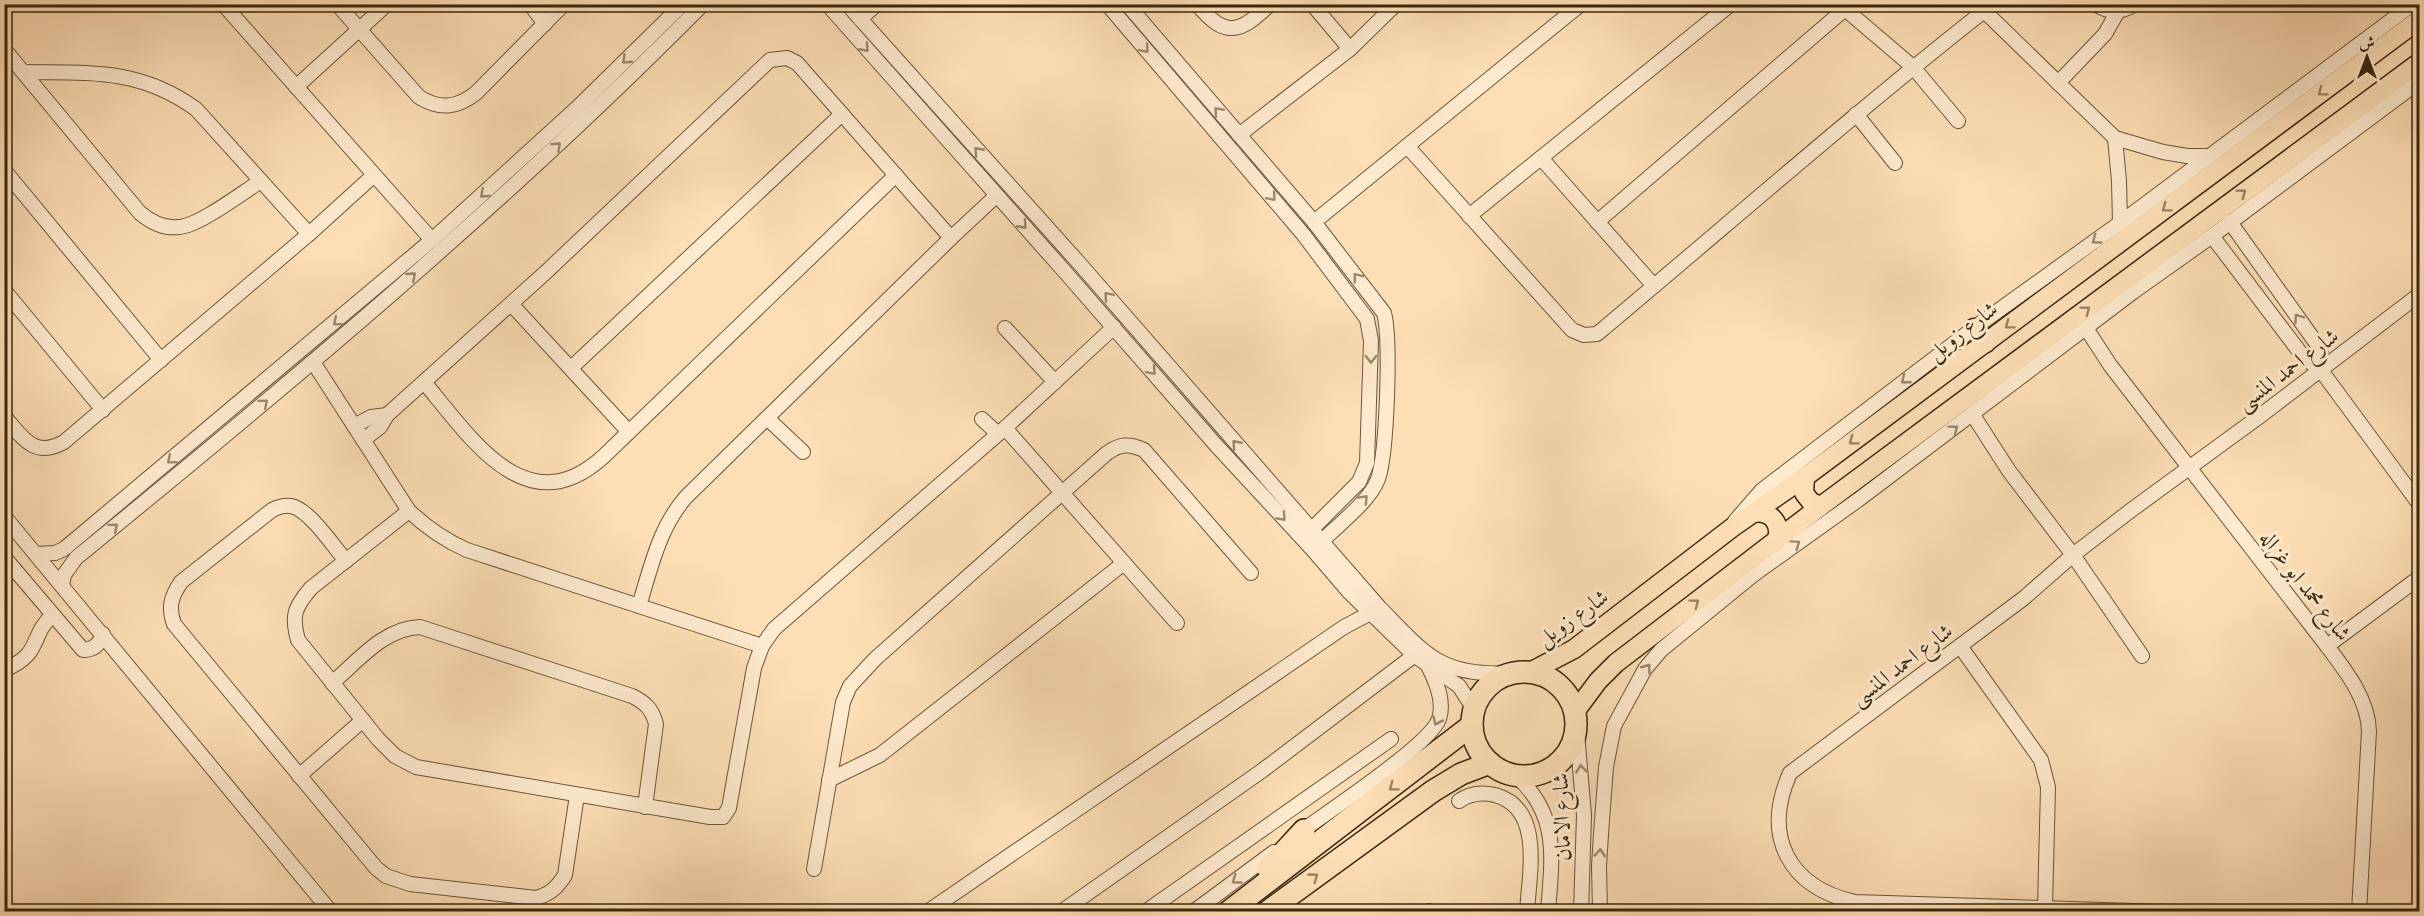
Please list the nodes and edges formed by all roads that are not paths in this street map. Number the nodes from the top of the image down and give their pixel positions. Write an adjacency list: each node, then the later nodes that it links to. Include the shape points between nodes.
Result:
1 (223, 4): 41 (street)
2 (337, 4): 30 (street)
3 (387, 4): 30 (street)
4 (530, 4): 28 (street)
5 (564, 4): 28 (street)
6 (683, 4): 31 (street)
7 (702, 4): 32 (street)
8 (826, 4): 57 (street, one-way to 57)
9 (847, 4): 27 (street)
10 (877, 4): 27 (street)
11 (1107, 4): 29 (street)
12 (1197, 4): 13 (street, via 1216,25 1235,29 1252,22)
13 (1270, 4)
14 (1312, 4): 33 (street)
15 (1396, 4): 33 (street)
16 (1581, 4): 49 (street)
17 (1731, 4): 51 (street)
18 (1830, 4): 24 (street)
19 (2095, 4): 25 (street)
20 (2135, 4): 25 (street)
21 (2413, 4): 35 (street)
22 (1980, 8): 37 (street); 40 (street)
23 (1132, 9): 29 (street); 47 (street, one-way to 23)
24 (1845, 9): 37 (street); 60 (street)
25 (2118, 11): 40 (street, via 2105,34)
26 (2420, 19): 35 (main road, شارع زويل)
27 (860, 20): 67 (street, one-way to 27)
28 (545, 24): 30 (street, via 464,102 441,106 419,97)
29 (1124, 24): 86 (street, one-way to 86, via 1303,234 1361,309 1370,330)
30 (360, 30): 41 (street)
31 (654, 32): 32 (street); 43 (street, one-way to 43)
32 (664, 43): 43 (street)
33 (1350, 49): 47 (street)
34 (4, 50): 38 (street)
35 (2350, 62): 50 (street); 79 (main road, شارع زويل, one-way to 79)
36 (2420, 62): 42 (main road)
37 (1913, 67): 45 (street); 46 (street)
38 (23, 72): 56 (street, via 111,74 162,88 196,110); 56 (street, via 152,223 180,228 194,223)
39 (2420, 81): 42 (street)
40 (2058, 83): 48 (street)
41 (296, 87): 54 (street)
42 (2365, 112): 61 (street); 70 (main road, one-way to 42)
43 (582, 113): 66 (street, one-way to 66); 73 (street, one-way to 43, via 504,195)
44 (842, 114): 55 (street); 74 (street, via 797,63 787,58 770,60); 82 (street)
45 (1856, 114): 52 (street); 69 (street)
46 (1958, 121)
47 (1239, 135): 59 (street)
48 (2115, 138): 50 (street, via 2163,152); 62 (street)
49 (1407, 146): 58 (street); 59 (street)
50 (2210, 156): 62 (street)
51 (1541, 158): 58 (street); 60 (street)
52 (1895, 163)
53 (4, 171): 80 (street)
54 (374, 175): 63 (street); 66 (street)
55 (896, 175): 65 (street); 96 (street)
56 (261, 181): 63 (street)
57 (996, 196): 65 (street); 68 (street, one-way to 68)
58 (1469, 216): 69 (street, via 1578,333 1597,333)
59 (1314, 222): 87 (street, one-way to 59, via 1387,327 1383,313)
60 (1597, 222): 69 (street)
61 (2230, 222): 64 (street); 83 (street, one-way to 61, via 2319,347)
62 (2120, 223): 77 (street, one-way to 77)
63 (309, 234): 80 (street)
64 (2212, 236): 70 (street); 83 (street, via 2305,359)
65 (951, 238): 92 (street)
66 (432, 240): 73 (street)
67 (1079, 263): 68 (street); 110 (street, one-way to 67)
68 (1066, 273): 75 (street)
69 (1654, 285)
70 (2128, 287): 78 (street); 105 (main road, one-way to 70)
71 (4, 290): 88 (street)
72 (2420, 294): 83 (street, شارع احمد المنسى)
73 (371, 302): 81 (street); 97 (street, one-way to 97)
74 (511, 304): 82 (street); 84 (street)
75 (1114, 327): 85 (street); 112 (street, one-way to 112)
76 (1005, 328): 85 (street)
77 (1974, 328): 79 (main road); 109 (street, one-way to 109, via 1762,490)
78 (2086, 328): 90 (street); 101 (street, شارع محمد ابو غزاله)
79 (1986, 342): 102 (main road, شارع زويل, one-way to 102)
80 (161, 360): 88 (street)
81 (313, 362): 94 (street); 99 (street, one-way to 81)
82 (571, 368): 96 (street)
83 (2320, 369): 101 (street, شارع احمد المنسى); 104 (street)
84 (424, 382): 89 (street); 96 (street, via 486,454 533,481 556,483 579,476)
85 (1055, 382): 95 (street)
86 (1370, 393): 87 (street); 110 (street, via 1369,448 1364,473)
87 (1386, 394): 113 (street, one-way to 87, via 1365,498 1378,479)
88 (103, 410): 91 (street, via 64,442 42,449 32,446)
89 (387, 415): 94 (street, via 371,417); 98 (street, via 380,428)
90 (1972, 415): 117 (street); 163 (street, one-way to 90, via 1606,767 1614,726 1645,669 1753,574)
91 (4, 416)
92 (767, 418): 100 (street); 125 (street, via 676,508 660,536)
93 (982, 419): 95 (street)
94 (354, 426): 98 (street)
95 (1002, 431): 103 (street); 130 (street, via 774,629)
96 (629, 432)
97 (200, 436): 99 (street); 111 (street, one-way to 111)
98 (363, 440): 106 (street)
99 (210, 448): 115 (street, one-way to 99)
100 (803, 452)
101 (2189, 469): 117 (street, شارع احمد المنسى); 132 (street, شارع محمد ابو غزاله)
102 (1805, 477): 105 (main road, via 1804,494); 107 (main road, شارع زويل)
103 (1062, 493): 120 (street); 121 (street, via 1118,446 1131,444 1153,459); 146 (street, via 861,671 843,702)
104 (2420, 505)
105 (1821, 506): 114 (main road)
106 (409, 512): 119 (street); 125 (street, via 426,528 467,550)
107 (1753, 513): 109 (main road, شارع زويل); 114 (main road, via 1764,513 1774,519 1779,530)
108 (4, 516): 116 (street)
109 (1733, 527): 137 (main road, شارع زويل, via 1574,649)
110 (1313, 528): 112 (street); 113 (street)
111 (78, 537): 115 (street); 116 (street, via 55,553)
112 (1301, 538): 124 (street)
113 (1323, 540): 124 (street)
114 (1776, 542): 139 (main road, one-way to 114, via 1598,681 1616,663)
115 (88, 549): 123 (street, via 69,566)
116 (36, 554): 123 (street)
117 (2073, 555): 131 (street, شارع احمد المنسى); 134 (street)
118 (4, 557): 127 (street)
119 (346, 561): 138 (street, via 298,603 293,623 298,640); 145 (street, via 304,513 293,506 282,506 182,582 172,596 170,613 174,624)
120 (1124, 563): 128 (street); 146 (street, via 880,755)
121 (1251, 573)
122 (2420, 577): 132 (street)
123 (62, 585): 129 (street)
124 (1354, 588): 126 (street)
125 (639, 606): 130 (street)
126 (1376, 611): 133 (street); 155 (street, via 1344,627)
127 (53, 615): 129 (street, via 83,651 94,648); 136 (street, via 43,625 32,652)
128 (1177, 623)
129 (103, 634): 154 (street)
130 (762, 646): 149 (street, via 754,668 726,813 723,817 710,817)
131 (1960, 646): 152 (street, via 2041,760 2046,773); 152 (street, شارع احمد المنسى, via 1790,773 1781,792 1780,842 1798,873 1814,888 1834,898 1855,902)
132 (2327, 646): 165 (street, شارع محمد ابو غزاله, via 2357,690 2369,726)
133 (1418, 653): 135 (street); 137 (street, via 1475,674); 156 (street, via 1263,770)
134 (2142, 656)
135 (1428, 666): 140 (street, via 1459,686 1470,703); 150 (street, one-way to 150, via 1440,699 1441,712 1434,728 1412,750)
136 (4, 670)
137 (1521, 673): 139 (highway, via 1555,682 1568,696); 140 (highway, via 1494,681 1486,688)
138 (332, 683): 141 (street); 149 (street, via 386,637 408,627 420,627 632,696 648,707 656,724)
139 (1575, 717): 144 (highway, via 1572,744 1559,762 1538,773); 162 (street, شارع الامان, one-way to 139, via 1584,815)
140 (1472, 719): 143 (highway, via 1477,746); 153 (highway, one-way to 153, via 1430,760)
141 (363, 720): 145 (street); 147 (street, via 395,756 416,767)
142 (1391, 739): 157 (street)
143 (1490, 763): 144 (highway); 159 (highway, one-way to 143, via 1433,791)
144 (1515, 775): 161 (street, شارع الامان, via 1526,784 1547,820 1552,867)
145 (299, 776): 147 (street, via 386,876 410,884 536,898 548,894 565,875)
146 (829, 780): 151 (street)
147 (577, 795): 149 (street)
148 (1459, 801): 160 (street, via 1475,794 1492,794 1509,801 1521,813 1530,843)
149 (645, 807)
150 (1304, 830): 153 (highway); 158 (street, one-way to 158)
151 (814, 869)
152 (2045, 908): 164 (street, شارع احمد المنسى)
153 (1231, 909)
154 (331, 912)
155 (927, 912)
156 (1061, 912)
157 (1145, 912)
158 (1193, 912)
159 (1267, 912)
160 (1527, 912)
161 (1548, 912)
162 (1581, 912)
163 (1600, 912)
164 (2166, 912)
165 (2359, 912)

